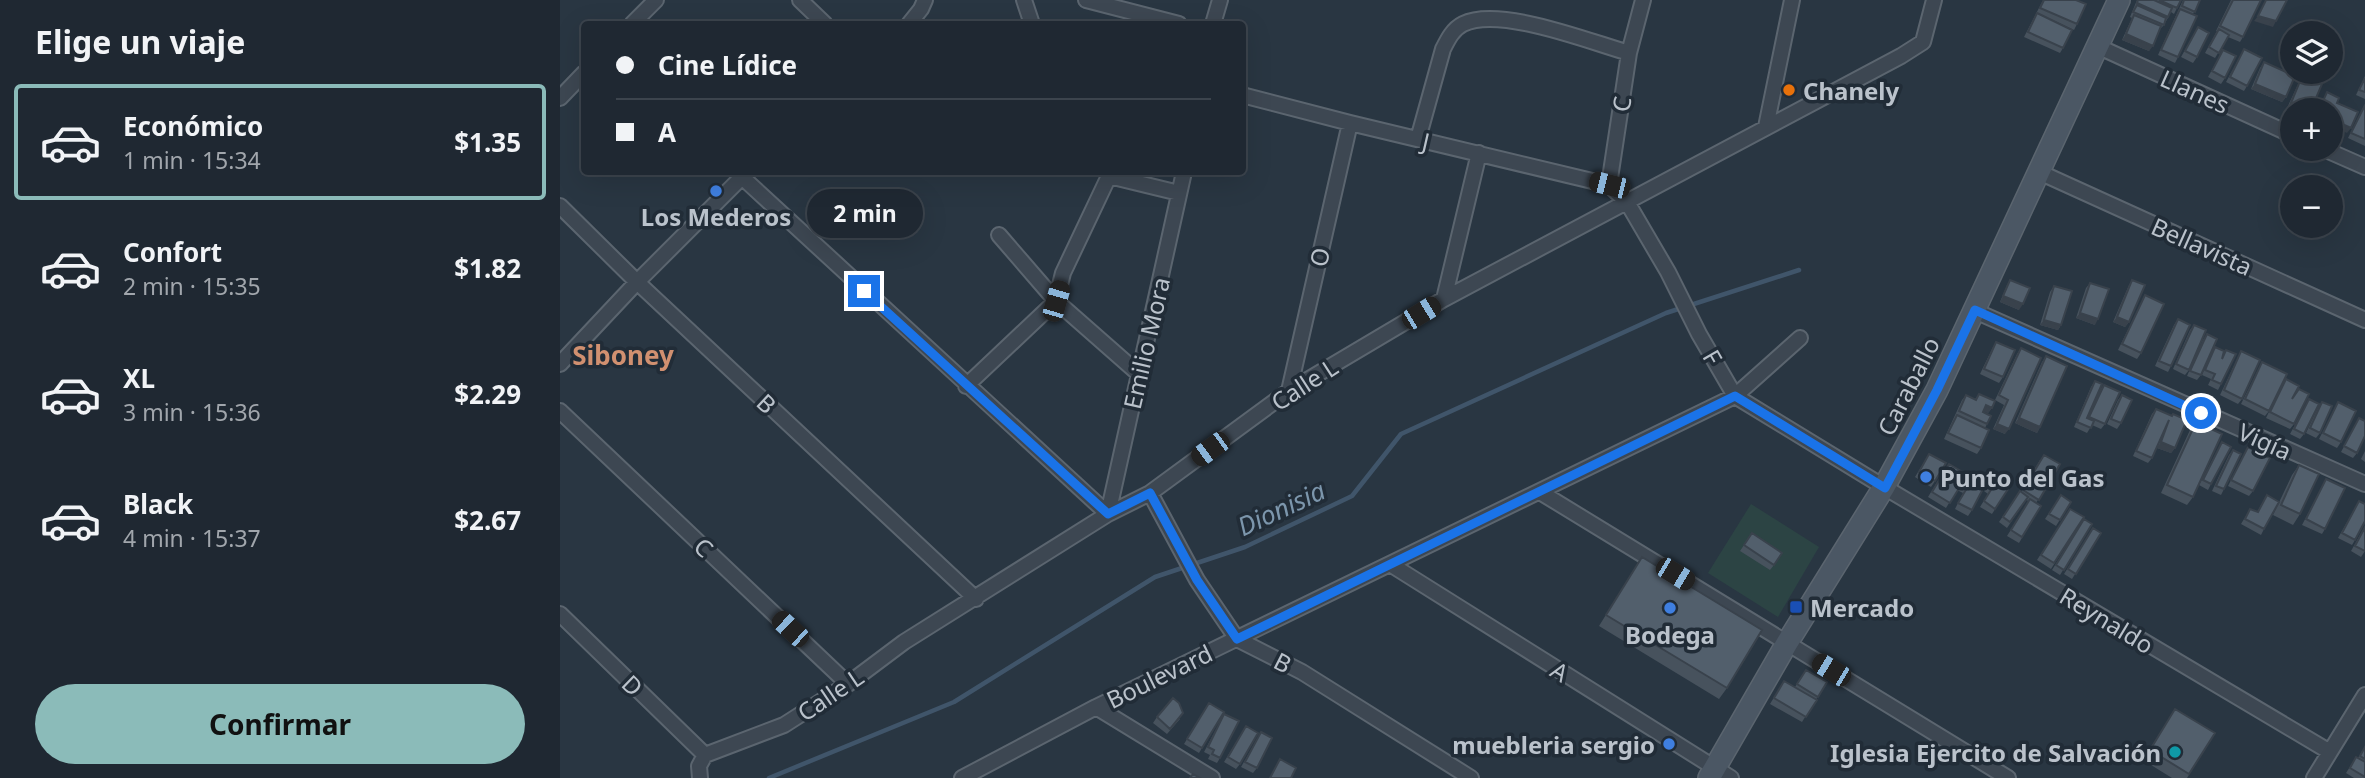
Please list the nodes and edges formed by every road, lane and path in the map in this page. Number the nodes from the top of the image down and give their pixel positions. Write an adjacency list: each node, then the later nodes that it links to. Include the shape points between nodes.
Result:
1 (656, 0): 11 (street)
2 (800, 0): 12 (street)
3 (925, 0): 13 (street)
4 (1024, 0): 14 (street)
5 (1086, 0): 15 (street)
6 (1220, 0): 16 (street)
7 (1643, 0): 18 (street, C)
8 (1793, 0): 23 (street)
9 (1934, 0): 23 (street, Calle L, via 1923,42)
10 (2119, 0): 17 (street, Caraballo)
11 (635, 21)
12 (822, 21)
13 (911, 21)
14 (1031, 21)
15 (1167, 21)
16 (1214, 21)
17 (2097, 47): 24 (street, Llanes); 29 (street, Caraballo)
18 (1629, 53): 25 (street, via 1516,20 1463,24 1443,49); 35 (street, C)
19 (581, 76): 21 (street)
20 (1246, 95): 22 (street, J)
21 (560, 98)
22 (1350, 123): 25 (street, J); 49 (street, O)
23 (1766, 127): 37 (street, Calle L)
24 (2280, 130)
25 (1418, 139): 26 (street, J)
26 (1479, 153): 35 (street, J); 41 (street)
27 (2343, 157): 28 (street)
28 (2365, 167)
29 (2039, 172): 43 (street, Caraballo); 44 (street, Bellavista)
30 (744, 175): 40 (street)
31 (746, 175): 48 (street)
32 (1107, 175): 42 (street, via 1063,273)
33 (1111, 175): 36 (street)
34 (1183, 175): 36 (street, Emilio Mora)
35 (1609, 185): 37 (street)
36 (1179, 194): 47 (street, Emilio Mora)
37 (1627, 202): 41 (street, Calle L); 50 (street, F)
38 (560, 206): 40 (street, B)
39 (999, 235): 42 (street)
40 (637, 282): 46 (street); 58 (street, B)
41 (1444, 299): 49 (street, Calle L)
42 (1056, 301): 47 (street); 48 (street)
43 (1975, 310): 52 (street, Vigía); 53 (street, Caraballo)
44 (2365, 320)
45 (1800, 338): 50 (street, Boulevard)
46 (560, 364)
47 (1139, 374): 56 (street, Emilio Mora)
48 (966, 386): 56 (street)
49 (1289, 391): 55 (street, Calle L)
50 (1735, 396): 53 (street, F); 54 (street, Boulevard)
51 (560, 411): 62 (street, C)
52 (2365, 484)
53 (1885, 488): 61 (street, Caraballo); 65 (street, Reynaldo)
54 (1540, 492): 57 (street, Boulevard); 61 (street)
55 (1150, 493): 56 (street, Calle L); 60 (street, B, via 1197,580)
56 (1108, 514): 58 (street, Calle L)
57 (1390, 564): 60 (street, Boulevard); 67 (street, A)
58 (976, 599): 62 (street, Calle L, via 904,642)
59 (560, 614): 66 (street, D)
60 (1237, 639): 64 (street, Boulevard); 70 (street, B, via 1302,672)
61 (1787, 643): 67 (street, Caraballo); 71 (street)
62 (848, 684): 66 (street, Calle L, via 785,725)
63 (2365, 695): 65 (street)
64 (1096, 707): 68 (street, Boulevard); 69 (street)
65 (2330, 752): 72 (street)
66 (701, 767)
67 (1718, 775)
68 (962, 778)
69 (1212, 778)
70 (1471, 778)
71 (2008, 778)
72 (2314, 778)

